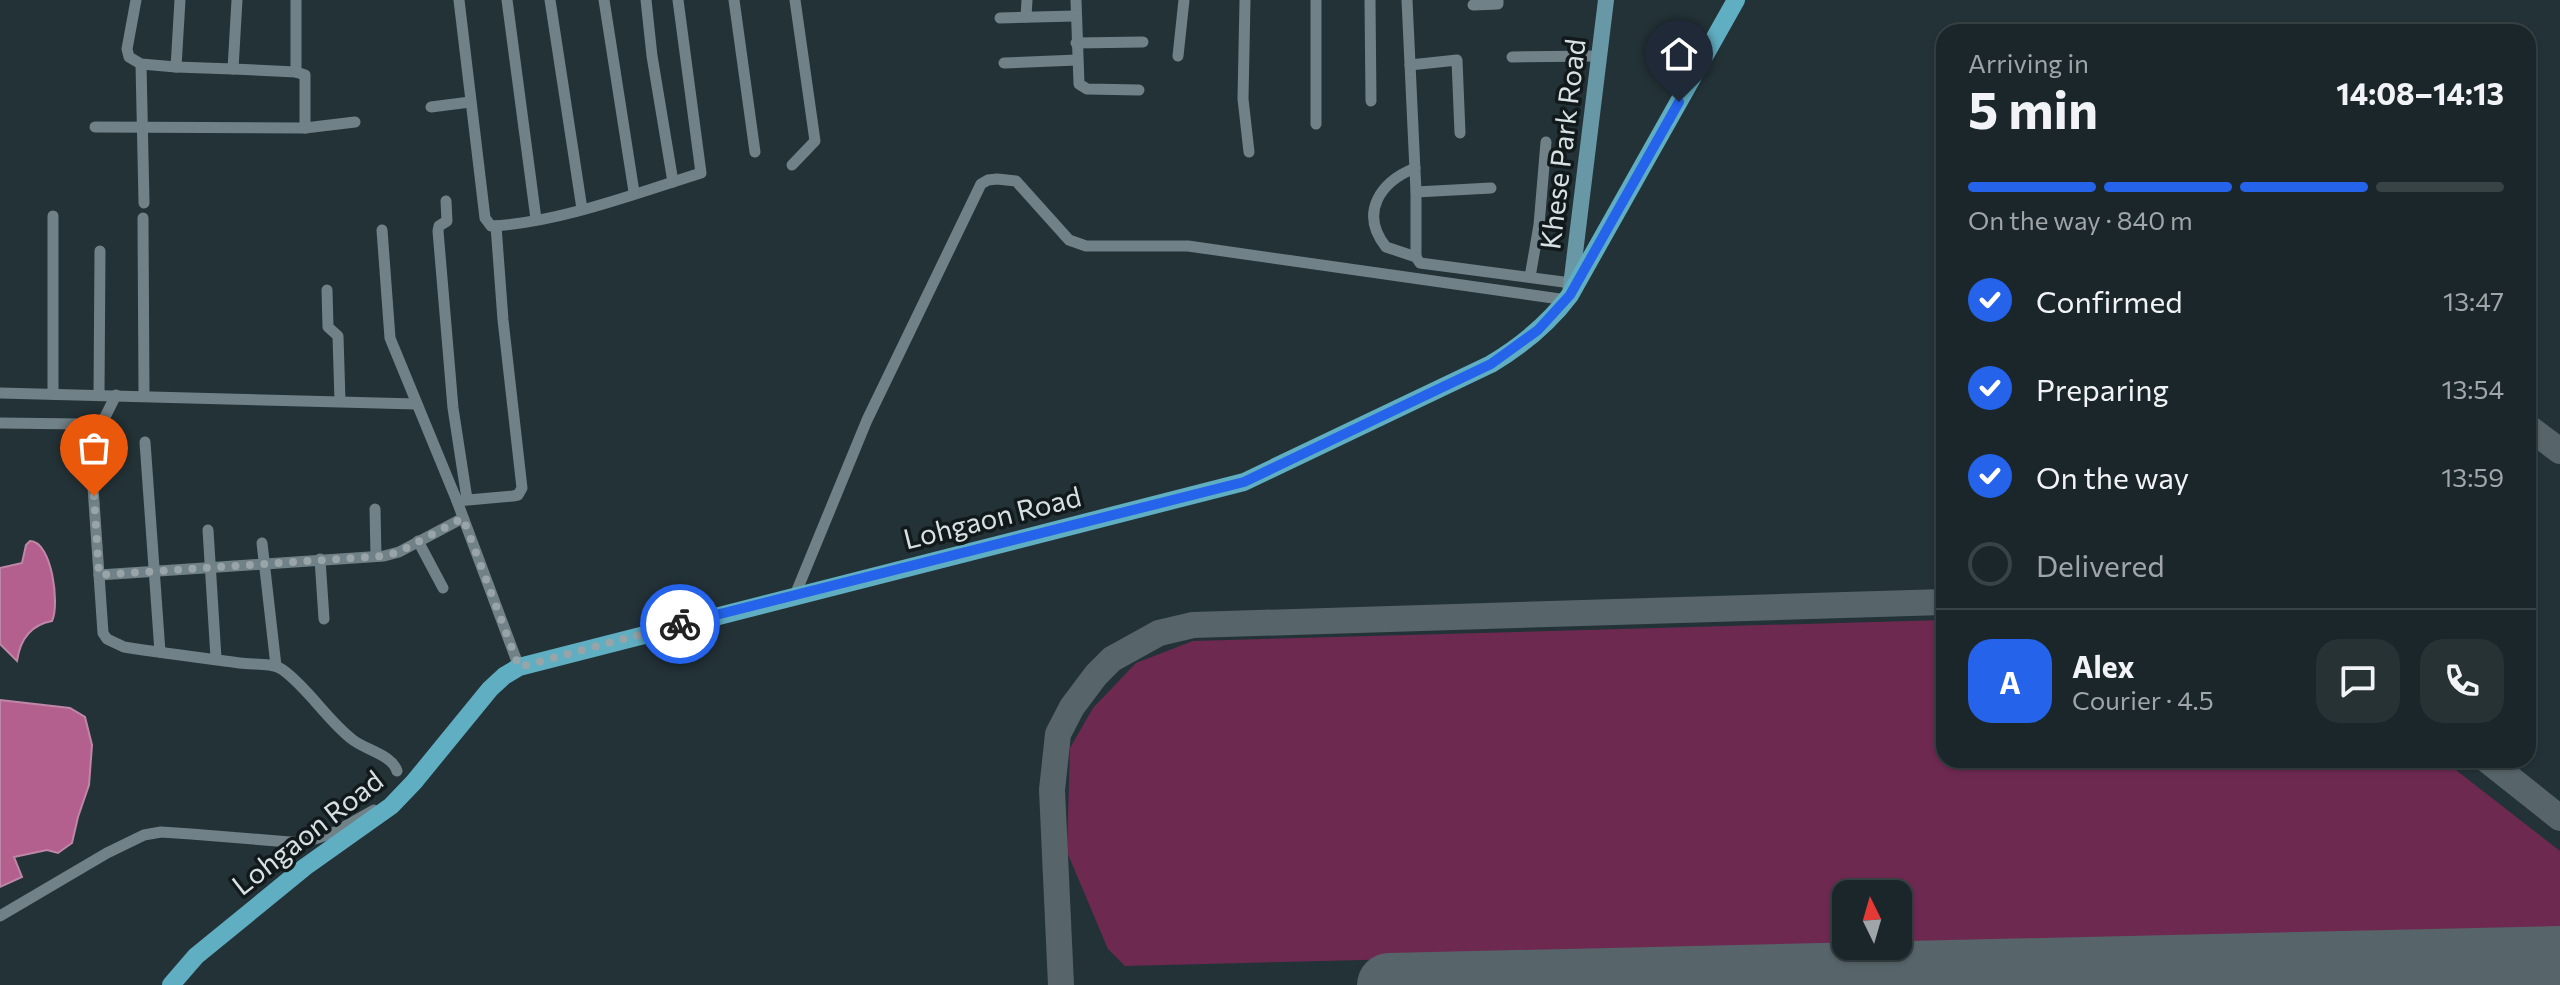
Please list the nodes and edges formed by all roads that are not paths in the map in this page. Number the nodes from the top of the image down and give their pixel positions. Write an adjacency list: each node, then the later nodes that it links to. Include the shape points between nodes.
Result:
1 (136, 0): 34 (street, via 127,49)
2 (180, 0): 36 (street)
3 (237, 0): 37 (street)
4 (296, 0): 38 (street)
5 (459, 0): 41 (street)
6 (507, 0): 63 (street)
7 (550, 0): 60 (street)
8 (604, 0): 56 (street)
9 (646, 0): 54 (street)
10 (678, 0): 54 (street, via 701,173)
11 (734, 0): 50 (street)
12 (795, 0): 52 (street, via 815,141)
13 (1027, 0): 25 (street)
14 (1076, 0): 24 (street)
15 (1184, 0): 29 (street)
16 (1245, 0): 51 (street, via 1243,99)
17 (1316, 0): 44 (street)
18 (1370, 0): 40 (street)
19 (1407, 0): 35 (street)
20 (1498, 0): 23 (street)
21 (1606, 0): 30 (street, Khese Park Road)
22 (1736, 0): 70 (main road, Lohgaon Road)
23 (1473, 5)
24 (1075, 16): 25 (street); 28 (street)
25 (1026, 17): 26 (street)
26 (1000, 18)
27 (1143, 42): 28 (street)
28 (1076, 43): 32 (street)
29 (1178, 56)
30 (1600, 56): 31 (street); 70 (street, Khese Park Road)
31 (1512, 57)
32 (1077, 60): 33 (street); 39 (street, via 1082,88)
33 (1004, 63)
34 (141, 64): 36 (street); 45 (street)
35 (1410, 65): 48 (street, via 1457,60); 53 (street)
36 (176, 67): 37 (street)
37 (233, 69): 38 (street)
38 (296, 72): 47 (street, via 305,75)
39 (1139, 90)
40 (1371, 101)
41 (470, 102): 42 (street); 64 (street, via 485,218)
42 (431, 107)
43 (355, 122): 47 (street)
44 (1316, 124)
45 (143, 126): 46 (street); 47 (street); 59 (street)
46 (95, 127)
47 (305, 128)
48 (1460, 133)
49 (1546, 142): 68 (street)
50 (755, 152)
51 (1249, 152)
52 (792, 165)
53 (1415, 168): 57 (street); 67 (street, via 1396,177 1372,215 1386,247)
54 (673, 182): 56 (street)
55 (1491, 188): 57 (street)
56 (634, 192): 60 (street)
57 (1416, 192): 67 (street)
58 (446, 201): 81 (street, via 447,221 438,231)
59 (144, 203)
60 (582, 209): 63 (street)
61 (53, 216): 72 (street)
62 (143, 218): 75 (street)
63 (536, 219): 64 (street)
64 (496, 226): 81 (street, via 522,488 513,496)
65 (382, 230): 77 (street, via 390,338)
66 (100, 251): 73 (street)
67 (1416, 257): 68 (street, via 1420,263)
68 (1530, 277): 70 (street)
69 (327, 290): 76 (street, via 328,327 338,336)
70 (1569, 293): 94 (main road, Lohgaon Road, via 1538,330 1491,364 1244,482); 94 (street, via 1188,246 1086,246 1069,240 1016,181 988,180 952,239 867,420)
71 (0, 393): 72 (street)
72 (53, 394): 73 (street)
73 (99, 394): 74 (street)
74 (116, 395): 75 (street); 80 (street)
75 (144, 395): 76 (street)
76 (340, 401): 77 (street)
77 (416, 404): 81 (street)
78 (0, 423): 80 (street, via 83,424)
79 (145, 442): 91 (street)
80 (91, 443): 92 (street)
81 (462, 500): 83 (street)
82 (375, 509): 87 (street)
83 (463, 518): 85 (street); 99 (street)
84 (208, 530): 90 (street)
85 (418, 541): 87 (street); 93 (street)
86 (262, 543): 89 (street)
87 (376, 556): 88 (street)
88 (320, 559): 89 (street); 95 (street)
89 (264, 563): 90 (street); 98 (street)
90 (210, 566): 91 (street); 97 (street)
91 (154, 571): 92 (street); 96 (street)
92 (99, 575): 96 (street, via 107,639)
93 (443, 588)
94 (795, 595): 99 (main road, Lohgaon Road)
95 (324, 619)
96 (160, 652): 97 (street)
97 (216, 658): 98 (street)
98 (276, 666): 100 (street, via 350,737 395,764)
99 (519, 667): 101 (main road, Lohgaon Road, via 490,689)
100 (397, 771)
101 (391, 806): 102 (street, via 302,843 144,835); 103 (main road, Lohgaon Road, via 305,867 196,956)
102 (0, 916)
103 (171, 985)

